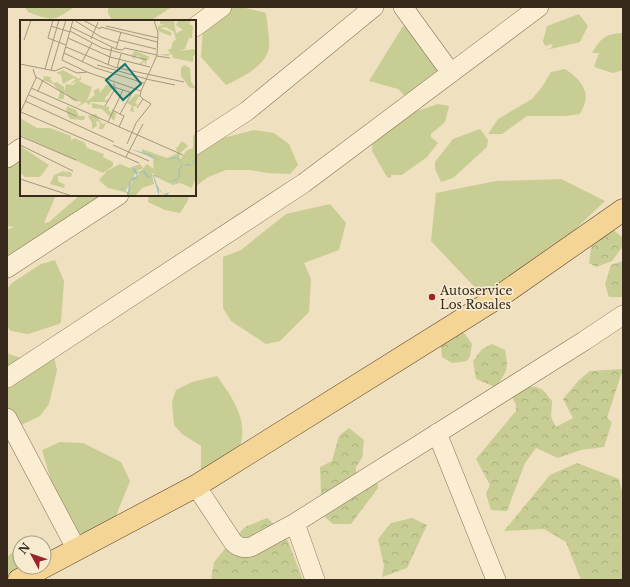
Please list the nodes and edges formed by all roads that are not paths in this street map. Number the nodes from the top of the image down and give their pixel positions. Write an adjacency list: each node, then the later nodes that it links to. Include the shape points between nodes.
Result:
1 (222, 7): 5 (street)
2 (374, 7): 7 (street, via 247,111)
3 (403, 7): 6 (street)
4 (539, 7): 6 (street)
5 (196, 26)
6 (451, 73): 14 (street, via 304,183)
7 (196, 144)
8 (20, 149): 9 (street)
9 (7, 158)
10 (117, 196): 12 (street)
11 (623, 210): 17 (main road, via 500,296)
12 (7, 268)
13 (623, 315): 16 (street)
14 (7, 378)
15 (7, 418): 19 (street)
16 (437, 433): 18 (street); 22 (street)
17 (196, 486): 18 (street, via 238,546 243,548 251,547); 19 (main road)
18 (295, 523): 21 (street)
19 (77, 550): 20 (main road)
20 (19, 580)
21 (315, 580)
22 (496, 580)

